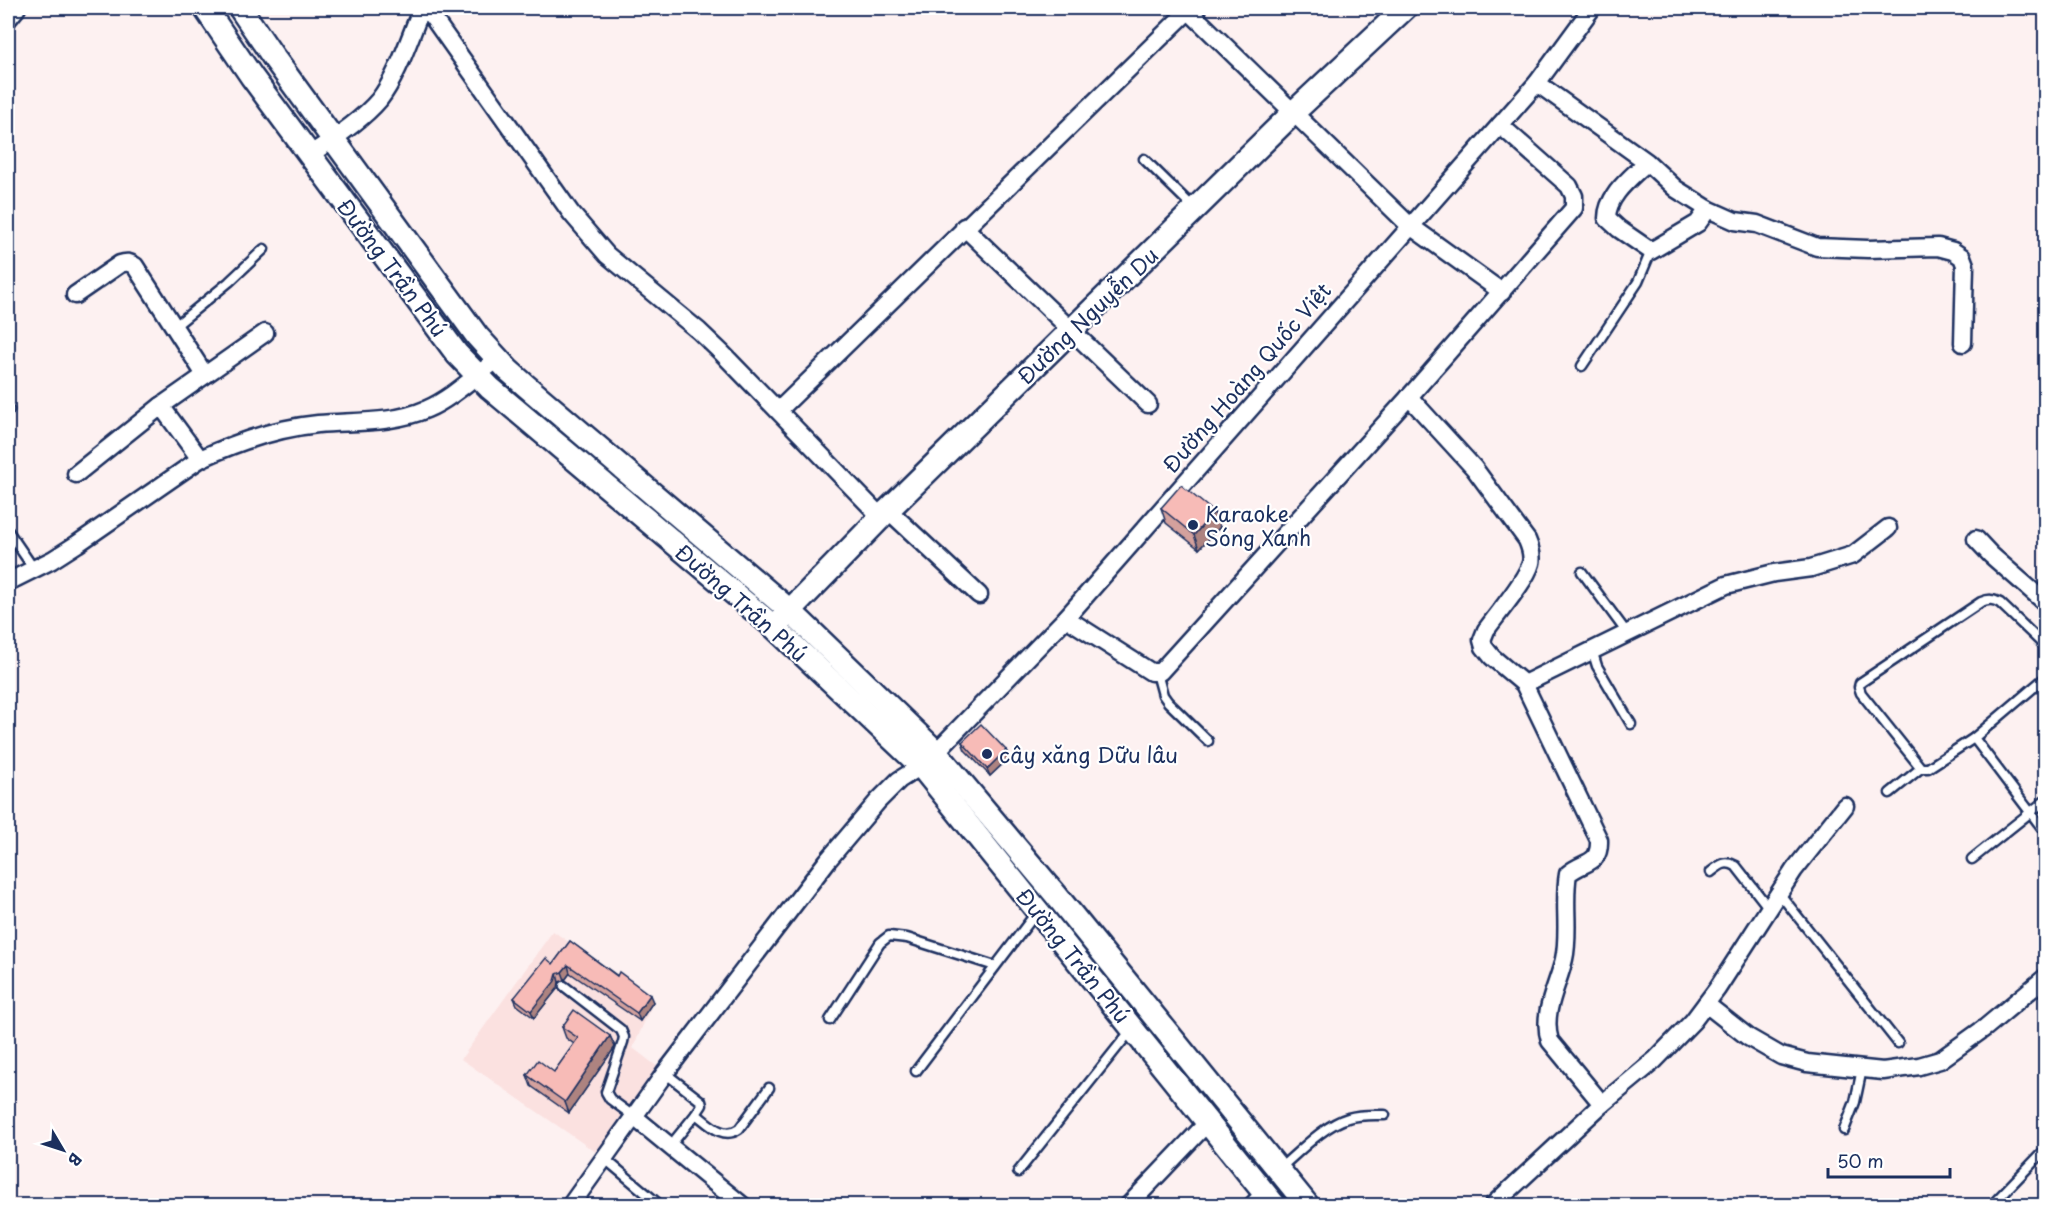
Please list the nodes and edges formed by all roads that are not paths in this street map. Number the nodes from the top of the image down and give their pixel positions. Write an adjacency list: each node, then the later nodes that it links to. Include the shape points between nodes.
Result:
1 (17, 8): 8 (street)
2 (205, 8): 13 (main road, Đường Trần Phú)
3 (240, 8): 12 (main road, Đường Trần Phú)
4 (424, 8): 12 (street, via 385,91); 35 (street, via 590,236 607,255 699,330)
5 (1406, 8): 10 (main road, Đường Nguyễn Du)
6 (1592, 8): 9 (street, Đường Hoàng Quốc Việt)
7 (1189, 9): 10 (street); 19 (street)
8 (8, 19)
9 (1537, 83): 11 (street, Đường Hoàng Quốc Việt); 15 (street)
10 (1294, 112): 16 (main road, Đường Nguyễn Du); 18 (street)
11 (1500, 124): 18 (street, Đường Hoàng Quốc Việt); 22 (street, via 1569,186 1574,196 1570,214)
12 (334, 139): 13 (street); 28 (main road, Đường Trần Phú, via 477,336)
13 (309, 155): 31 (main road, Đường Trần Phú, via 457,354)
14 (1144, 159): 16 (lane)
15 (1647, 162): 17 (street, via 1676,189); 21 (street, via 1612,199 1607,218)
16 (1195, 209): 25 (main road, Đường Nguyễn Du)
17 (1708, 209): 21 (street, via 1698,223); 27 (street, via 1817,247 1938,247 1953,251 1965,265)
18 (1409, 225): 22 (street); 48 (street, Đường Hoàng Quốc Việt)
19 (964, 227): 25 (street); 35 (street)
20 (264, 249): 24 (lane)
21 (1651, 251): 29 (lane, via 1638,282)
22 (1502, 292): 32 (street)
23 (75, 296): 24 (street, via 120,264 131,263)
24 (174, 328): 30 (street)
25 (1072, 330): 33 (street); 38 (main road, Đường Nguyễn Du)
26 (265, 333): 30 (street)
27 (1963, 343)
28 (498, 359): 31 (street); 47 (main road, Đường Trần Phú)
29 (1582, 366)
30 (205, 375): 34 (street)
31 (477, 375): 36 (street, via 438,403 412,415 281,430); 49 (main road, Đường Trần Phú)
32 (1409, 398): 53 (street); 55 (street, via 1474,468 1531,549 1532,561 1526,574 1482,640 1492,657)
33 (1148, 405)
34 (161, 406): 36 (street); 37 (street)
35 (779, 410): 38 (street)
36 (200, 459): 42 (street)
37 (75, 474)
38 (885, 513): 45 (street); 47 (main road, Đường Nguyễn Du)
39 (1888, 528): 50 (street, via 1853,555 1726,585)
40 (8, 531): 42 (lane)
41 (1976, 539): 46 (street)
42 (34, 569): 44 (street)
43 (1582, 572): 50 (lane)
44 (8, 582)
45 (979, 595)
46 (2046, 603)
47 (789, 610): 49 (main road, Đường Nguyễn Du); 59 (main road, Đường Trần Phú)
48 (1065, 618): 53 (street); 59 (street, Đường Hoàng Quốc Việt)
49 (774, 627): 59 (main road, Đường Trần Phú)
50 (1627, 633): 52 (street)
51 (2046, 647): 60 (lane, via 1993,599 1981,602 1860,683 1861,693)
52 (1592, 650): 55 (street); 56 (lane, via 1597,666)
53 (1157, 673): 58 (lane, via 1168,702)
54 (2046, 677): 57 (lane)
55 (1524, 684): 82 (street, via 1599,840 1595,859 1568,874 1565,957 1551,995 1548,1032 1550,1041)
56 (1631, 723)
57 (1974, 738): 60 (lane, via 1928,768); 64 (lane)
58 (1208, 741)
59 (929, 759): 70 (main road, Đường Trần Phú); 80 (street, Đường Hoàng Quốc Việt, via 892,787 828,860); 91 (main road, Đường Trần Phú, via 1056,895)
60 (1921, 768): 61 (lane)
61 (1890, 793)
62 (2046, 800): 64 (lane)
63 (1845, 806): 68 (street)
64 (2029, 813): 65 (lane); 66 (lane)
65 (2046, 833)
66 (1972, 859)
67 (1711, 872): 69 (lane, via 1722,863 1736,866)
68 (1778, 893): 69 (street); 77 (lane)
69 (1768, 907): 74 (street)
70 (1038, 910): 71 (lane); 76 (main road, Đường Trần Phú)
71 (995, 966): 75 (lane, via 889,936 880,943); 79 (lane)
72 (2046, 977): 78 (street, via 1940,1060 1883,1071)
73 (564, 986): 85 (lane, via 621,1030 623,1042 606,1092)
74 (1706, 1004): 78 (street, via 1781,1056); 82 (street, via 1655,1060)
75 (830, 1020)
76 (1132, 1029): 86 (main road, Đường Trần Phú); 92 (lane)
77 (1898, 1043)
78 (1862, 1069): 87 (lane)
79 (916, 1071)
80 (665, 1073): 83 (lane, via 701,1101); 85 (street, Đường Hoàng Quốc Việt)
81 (769, 1088): 83 (lane, via 734,1133 718,1131)
82 (1602, 1104): 100 (street)
83 (696, 1114): 88 (lane)
84 (1385, 1115): 91 (lane, via 1359,1115 1342,1120)
85 (633, 1116): 88 (street); 90 (street, Đường Hoàng Quốc Việt)
86 (1208, 1122): 93 (main road, Đường Trần Phú); 97 (street)
87 (1844, 1130)
88 (670, 1146): 96 (street)
89 (2041, 1154): 101 (lane)
90 (603, 1158): 94 (street, Đường Hoàng Quốc Việt); 95 (lane)
91 (1279, 1169): 99 (main road, Đường Trần Phú)
92 (1018, 1172)
93 (1269, 1198): 98 (lane)
94 (570, 1206)
95 (661, 1206)
96 (743, 1206)
97 (1128, 1206)
98 (1246, 1206)
99 (1308, 1206)
100 (1492, 1206)
101 (1991, 1206)

